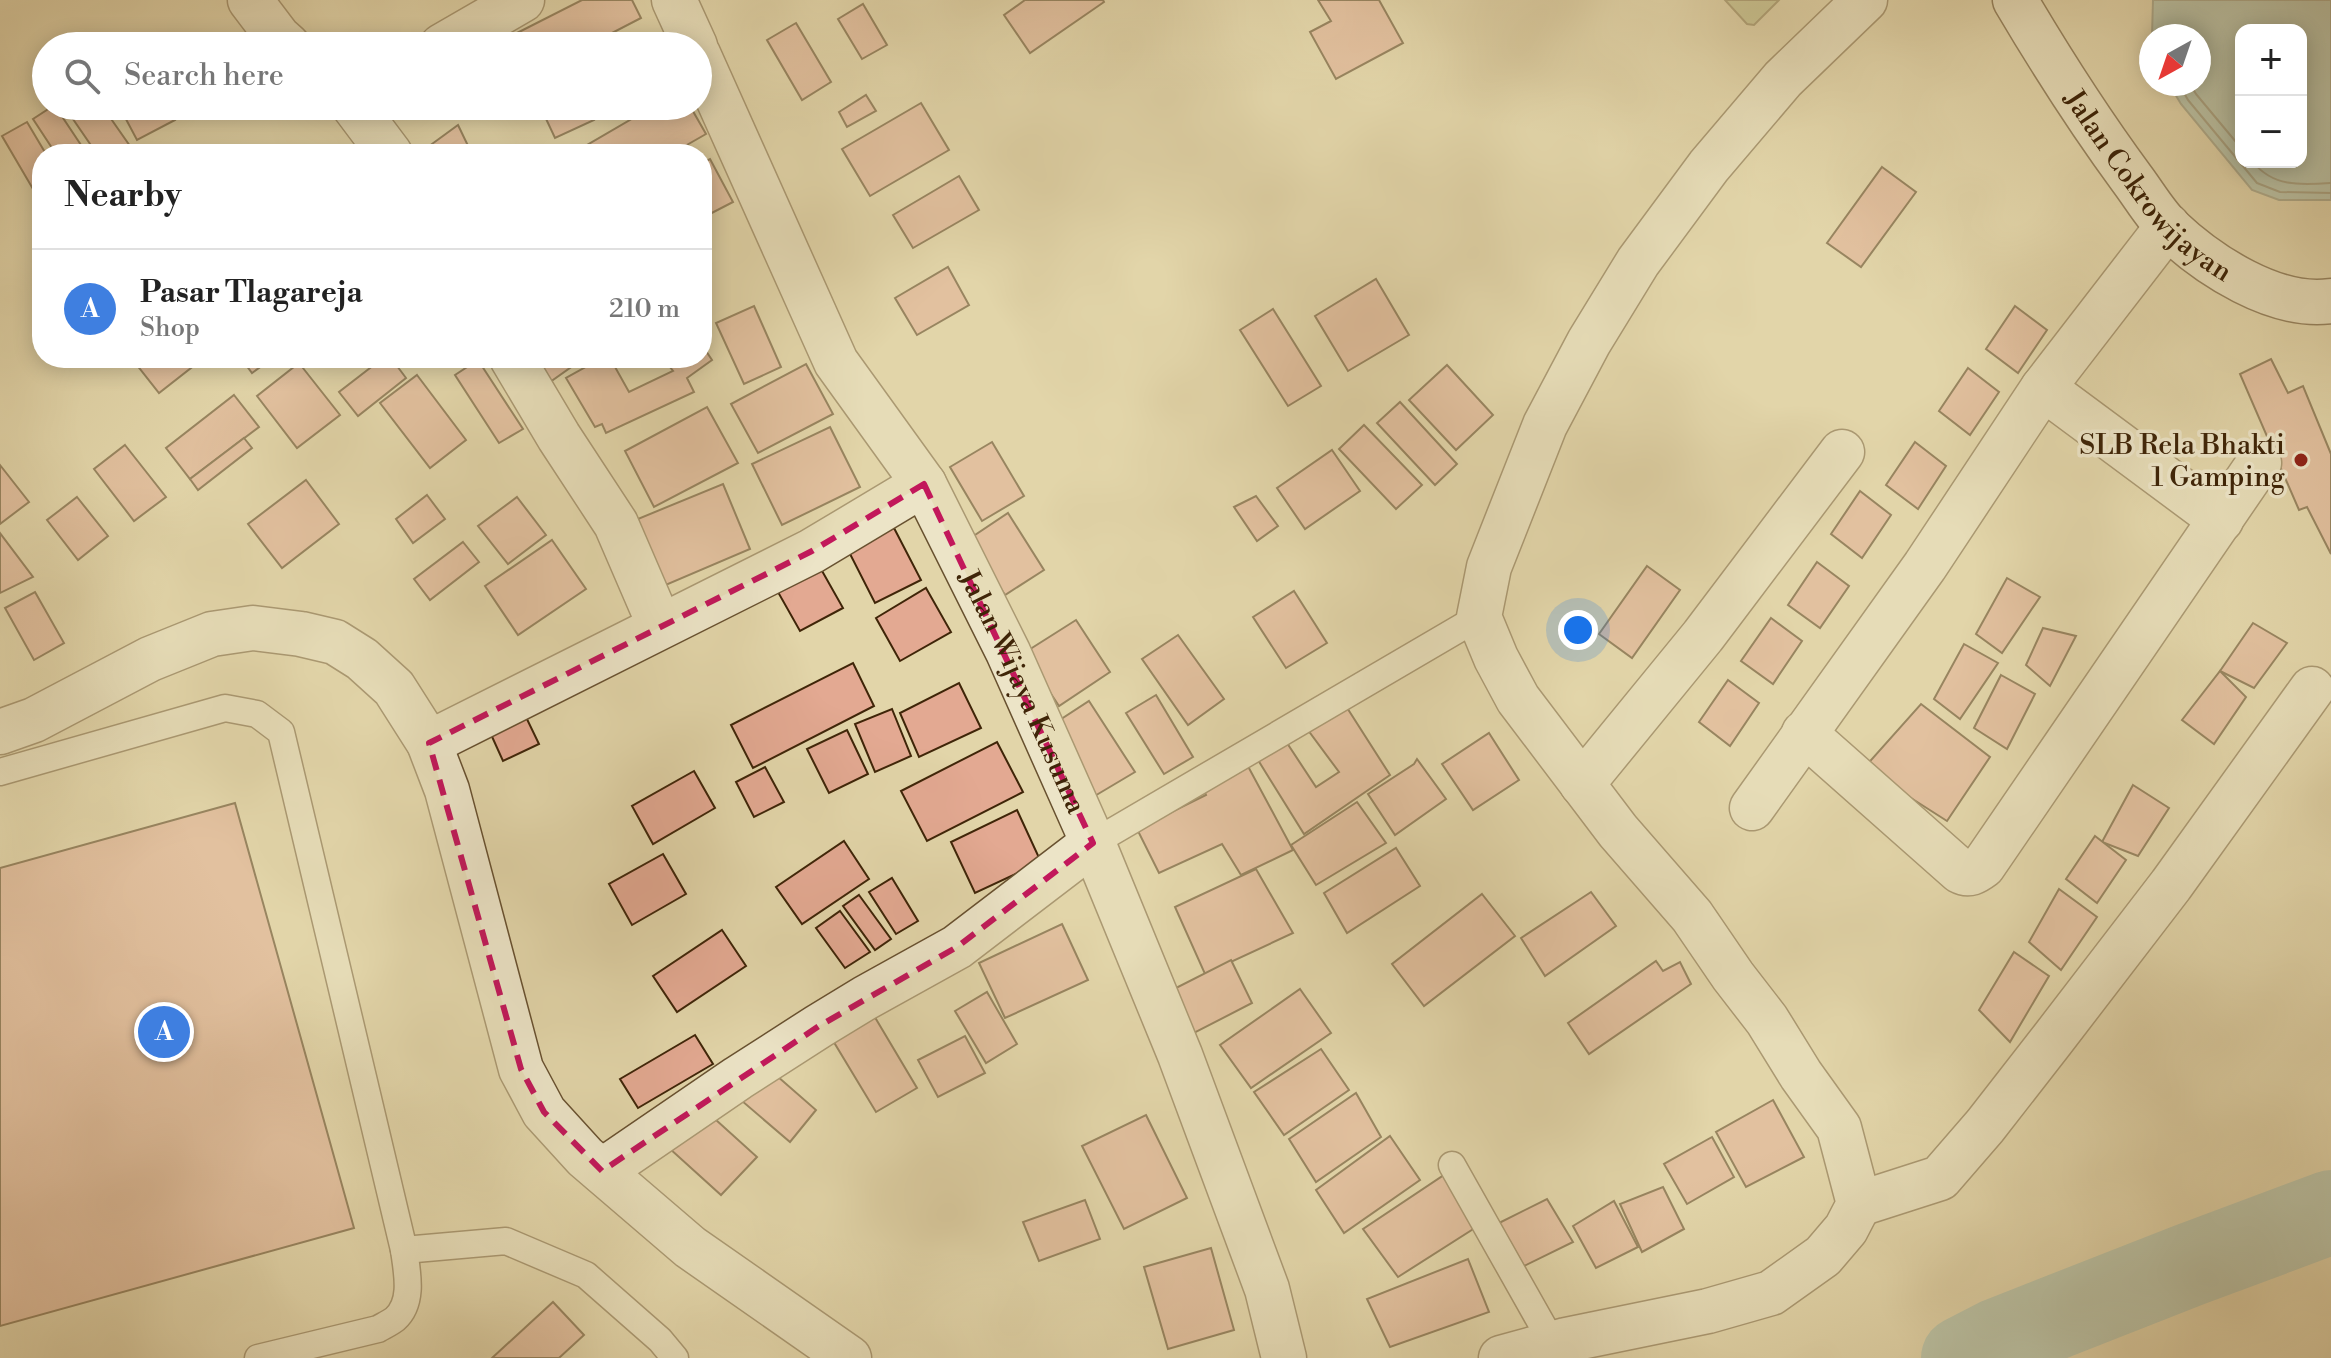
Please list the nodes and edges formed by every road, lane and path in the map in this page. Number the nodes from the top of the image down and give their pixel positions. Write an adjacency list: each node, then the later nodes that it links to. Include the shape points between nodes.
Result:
1 (250, 0): 6 (street)
2 (522, 0): 7 (street)
3 (674, 0): 8 (street)
4 (1865, 0): 20 (street, via 1774,90 1638,262 1545,425 1489,567)
5 (2015, 0): 12 (street, Jalan Cokrowijayan, via 2106,144)
6 (274, 32)
7 (466, 32)
8 (689, 32)
9 (712, 85): 18 (street, Jalan Wijaya Kusuma, via 836,362)
10 (364, 120): 11 (street)
11 (382, 144)
12 (2168, 226): 13 (street, Jalan Cokrowijayan, via 2217,267 2267,293); 15 (street)
13 (2331, 301)
14 (518, 368): 21 (street, via 616,524)
15 (2043, 388): 19 (street); 24 (street, via 1925,566)
16 (1842, 452): 27 (street, via 1703,636)
17 (2259, 463): 19 (street)
18 (924, 484): 21 (street, via 812,551); 29 (street, Jalan Wijaya Kusuma, via 1008,652)
19 (2221, 520): 24 (street, via 1975,872 1960,871)
20 (1479, 617): 27 (street, via 1518,699); 29 (lane)
21 (660, 626): 25 (street)
22 (2312, 689): 32 (street, via 2098,981 1940,1178)
23 (0, 732): 25 (street, via 34,720 150,659 212,634 253,628 335,642 362,659 394,688)
24 (1804, 733): 28 (street)
25 (429, 743): 31 (street, via 447,790 521,1069 544,1112)
26 (0, 772): 33 (lane, via 225,708 257,714 281,732)
27 (1582, 784): 32 (street, via 1692,916 1839,1128)
28 (1752, 808)
29 (1093, 843): 31 (street, via 957,947 819,1026); 38 (street, Jalan Wijaya Kusuma, via 1267,1289)
30 (1452, 1165): 34 (lane)
31 (602, 1171): 37 (street, via 690,1247)
32 (1859, 1204): 34 (street, via 1823,1256 1771,1293)
33 (404, 1250): 35 (lane, via 408,1281 395,1319 378,1329); 36 (lane, via 506,1241 586,1275)
34 (1553, 1344): 39 (street)
35 (258, 1358)
36 (675, 1358)
37 (849, 1358)
38 (1284, 1358)
39 (1501, 1358)

